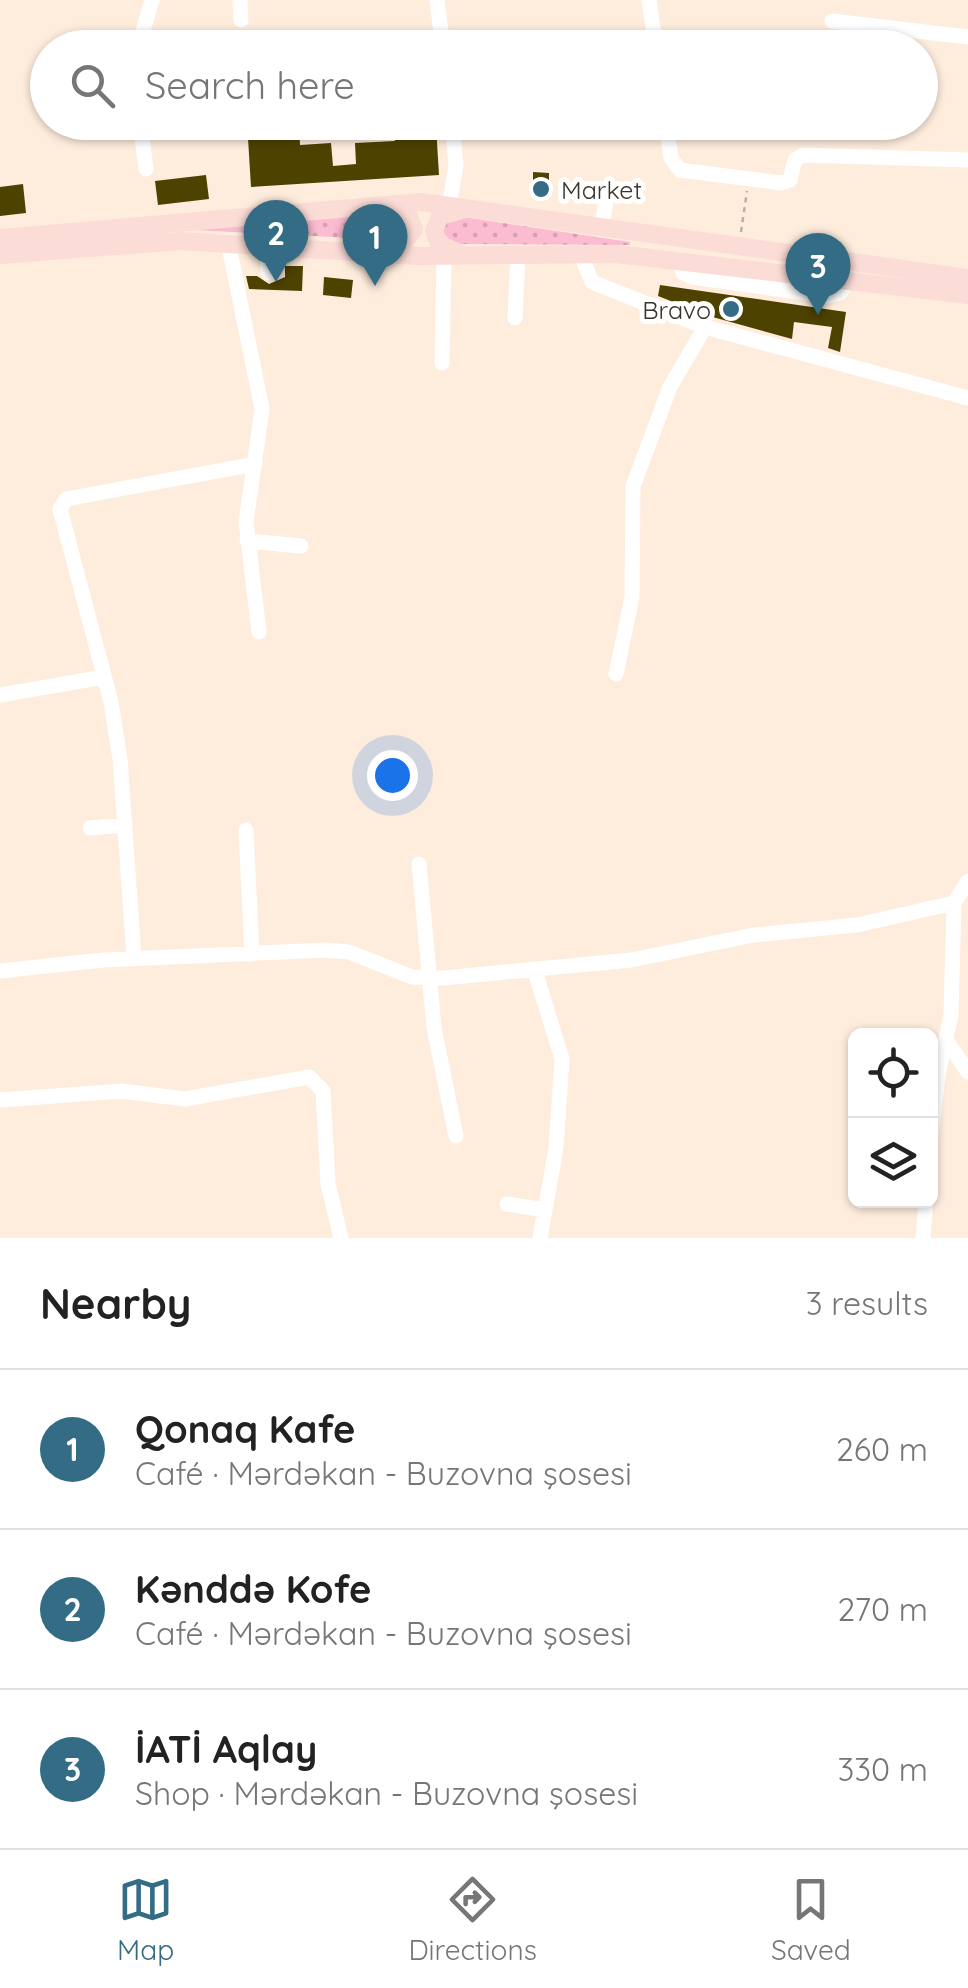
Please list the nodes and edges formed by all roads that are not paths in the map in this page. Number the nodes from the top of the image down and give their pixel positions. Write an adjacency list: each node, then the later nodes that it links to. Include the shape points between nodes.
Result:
1 (152, 0): 7 (street)
2 (240, 0): 5 (street)
3 (437, 0): 8 (street)
4 (649, 0): 9 (street)
5 (242, 20)
6 (832, 21): 10 (street)
7 (143, 30)
8 (441, 30)
9 (653, 30)
10 (914, 30)
11 (938, 33): 12 (street)
12 (968, 36)
13 (142, 140): 17 (street)
14 (454, 140): 20 (street)
15 (668, 140): 16 (street, via 680,170 787,182 803,155)
16 (968, 160)
17 (146, 169)
18 (607, 196): 21 (street)
19 (372, 203): 20 (main road); 22 (main road); 25 (main road, via 407,212 412,235 401,245)
20 (449, 208): 21 (main road); 28 (main road, via 436,223 439,244)
21 (601, 230): 32 (main road)
22 (0, 238)
23 (228, 242): 24 (main road); 27 (main road); 38 (street, via 262,409)
24 (267, 244): 25 (main road); 31 (street)
25 (342, 249): 30 (main road)
26 (580, 254): 29 (main road); 33 (main road); 35 (street, via 586,275 603,290)
27 (0, 255)
28 (485, 255): 29 (main road); 30 (main road)
29 (518, 255): 34 (street)
30 (444, 256): 36 (street)
31 (268, 272)
32 (968, 278)
33 (968, 295)
34 (515, 318)
35 (704, 328): 37 (street); 42 (street, via 670,387 632,486 632,597)
36 (442, 364)
37 (968, 398)
38 (255, 464): 39 (street); 43 (street, via 62,502)
39 (247, 541): 40 (street); 41 (street)
40 (301, 546)
41 (259, 632)
42 (616, 674)
43 (104, 676): 44 (street); 45 (street)
44 (0, 695)
45 (124, 825): 46 (street); 52 (street)
46 (90, 828)
47 (246, 830): 51 (street)
48 (420, 864): 55 (street)
49 (968, 881): 50 (street)
50 (954, 903): 54 (street, via 837,928); 56 (street)
51 (252, 954): 52 (street); 55 (street, via 339,950)
52 (134, 958): 53 (street)
53 (0, 971)
54 (535, 971): 55 (street); 63 (street, via 562,1060)
55 (428, 979): 60 (street)
56 (946, 1040): 57 (street); 59 (street)
57 (968, 1072)
58 (0, 1100): 64 (street, via 122,1092 186,1099 309,1077 323,1091 328,1184)
59 (934, 1118)
60 (456, 1136)
61 (506, 1204): 63 (street)
62 (925, 1208): 66 (street)
63 (545, 1210): 65 (street)
64 (342, 1238)
65 (540, 1238)
66 (923, 1238)

